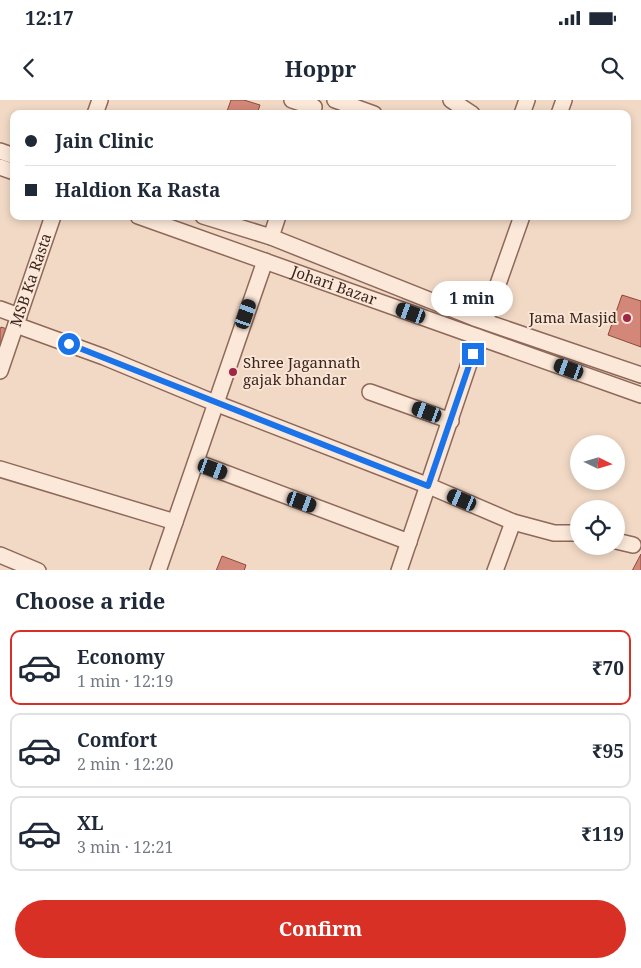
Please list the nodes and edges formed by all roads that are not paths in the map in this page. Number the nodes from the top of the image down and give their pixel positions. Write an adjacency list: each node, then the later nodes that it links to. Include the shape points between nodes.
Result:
1 (292, 100): 4 (street)
2 (335, 100): 5 (street)
3 (451, 100): 6 (street)
4 (314, 107)
5 (363, 110)
6 (466, 110)
7 (52, 220): 15 (street, MSB Ka Rasta)
8 (149, 220): 13 (street, Johari Bazar)
9 (215, 220): 12 (street, Johari Bazar)
10 (277, 220): 12 (street)
11 (521, 220): 16 (street)
12 (271, 237): 16 (street, Johari Bazar)
13 (265, 261): 17 (street, Johari Bazar); 22 (street)
14 (0, 309): 15 (street)
15 (18, 321): 18 (street, MSB Ka Rasta); 22 (street)
16 (485, 322): 19 (street, Johari Bazar)
17 (478, 337): 21 (street, Johari Bazar); 23 (street)
18 (0, 371)
19 (641, 375)
20 (370, 392): 23 (street)
21 (641, 395)
22 (215, 403): 24 (street); 26 (street)
23 (450, 421): 26 (street)
24 (196, 462): 27 (street); 30 (street)
25 (0, 468): 27 (street)
26 (428, 486): 28 (street); 30 (street)
27 (174, 522): 35 (street)
28 (513, 522): 29 (street, via 554,533); 37 (street)
29 (570, 533)
30 (409, 542): 36 (street)
31 (625, 543): 32 (street)
32 (633, 545)
33 (0, 555): 34 (street)
34 (38, 570)
35 (158, 570)
36 (399, 570)
37 (495, 570)

